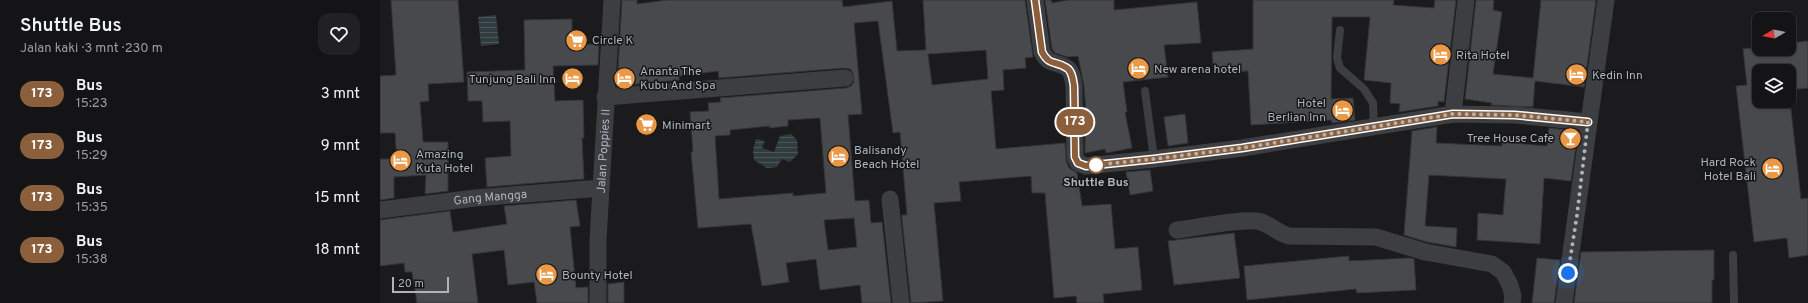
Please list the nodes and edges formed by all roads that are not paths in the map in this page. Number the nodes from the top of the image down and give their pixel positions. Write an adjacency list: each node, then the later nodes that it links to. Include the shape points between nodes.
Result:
1 (612, 0): 8 (street, Jalan Poppies II)
2 (1035, 0): 12 (street, via 1042,52 1051,63 1067,68 1072,76 1075,157 1078,163 1086,166)
3 (1466, 0): 9 (street)
4 (1606, 0): 10 (street)
5 (1340, 30): 11 (lane, via 1337,58 1340,68 1364,89 1373,103)
6 (845, 78): 8 (street)
7 (1145, 91): 12 (lane)
8 (605, 97): 13 (street, Jalan Poppies II)
9 (1453, 114): 10 (street, via 1515,115); 11 (street)
10 (1588, 122): 21 (street)
11 (1374, 127): 12 (street)
12 (1154, 159)
13 (601, 188): 15 (street, Gang Mangga, via 475,198); 18 (street, Jalan Poppies II)
14 (890, 200): 19 (street)
15 (380, 210)
16 (1177, 230): 20 (street, via 1248,220 1261,222 1289,236 1384,239 1425,252 1492,264 1503,272 1510,284)
17 (1733, 256): 22 (lane)
18 (598, 303)
19 (901, 303)
20 (1512, 303)
21 (1564, 303)
22 (1734, 303)

